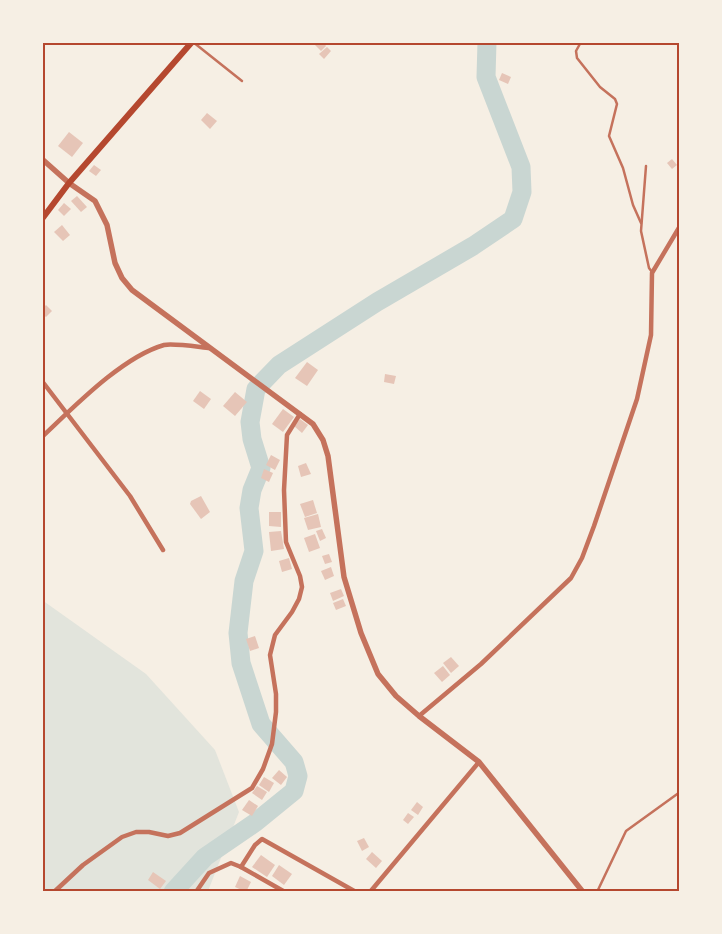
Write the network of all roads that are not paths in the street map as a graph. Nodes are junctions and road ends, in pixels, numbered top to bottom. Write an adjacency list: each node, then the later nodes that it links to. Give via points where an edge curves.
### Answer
1 (192, 42): 3 (lane); 6 (main road)
2 (581, 42): 8 (lane, via 576,58 617,104 609,136)
3 (242, 81)
4 (42, 160): 6 (street)
5 (646, 166): 8 (lane)
6 (69, 183): 7 (main road); 11 (street, via 95,201 107,225 115,263 132,290)
7 (42, 219)
8 (640, 223): 10 (lane)
9 (680, 226): 10 (street)
10 (652, 273): 17 (street, via 651,335 637,399 582,558 571,578 481,664)
11 (210, 348): 13 (street, via 166,344 141,355 126,363); 14 (street)
12 (42, 381): 13 (street)
13 (67, 413): 15 (street); 16 (street, via 130,496)
14 (300, 414): 17 (street, via 313,424 328,456 344,577 361,634 378,674); 21 (street, via 287,435 284,490 286,542 302,587 292,612 275,635 270,655 276,712 272,744 263,768 252,788 180,833 168,836 136,832 122,837 83,865)
15 (42, 437)
16 (163, 550)
17 (419, 716): 18 (street)
18 (479, 762): 25 (street); 26 (street)
19 (680, 792): 27 (lane, via 626,831)
20 (241, 867): 22 (street, via 231,863 209,873); 23 (street); 24 (street, via 254,844 262,839)
21 (54, 892)
22 (196, 892)
23 (284, 892)
24 (356, 892)
25 (370, 892)
26 (583, 892)
27 (597, 892)

